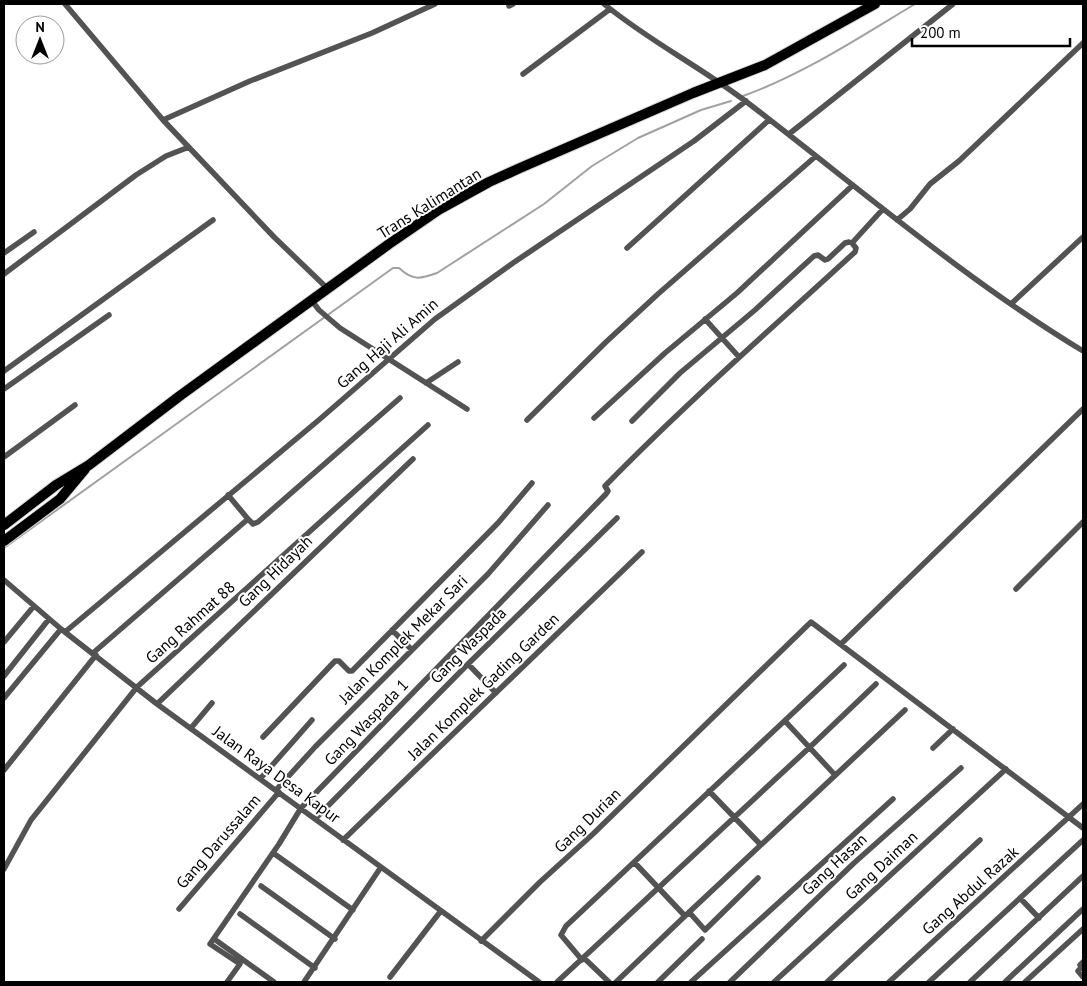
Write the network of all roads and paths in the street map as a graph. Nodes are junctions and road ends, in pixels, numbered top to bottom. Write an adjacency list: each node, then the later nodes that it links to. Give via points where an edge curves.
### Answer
1 (65, 4): 11 (street)
2 (435, 4): 11 (street)
3 (604, 4): 6 (street)
4 (876, 4): 9 (highway, Trans Kalimantan, via 765,65)
5 (953, 4): 13 (street)
6 (610, 9): 8 (street); 9 (street)
7 (1083, 43): 19 (street, via 930,184)
8 (523, 74)
9 (720, 83): 10 (street); 26 (highway, Trans Kalimantan, via 489,182 426,218)
10 (744, 100): 12 (street); 34 (street, Gang Haji Ali Amin, via 694,141 453,305)
11 (163, 120): 14 (street)
12 (769, 120): 13 (street); 23 (street)
13 (789, 134): 15 (street)
14 (189, 147): 25 (street, via 166,156 136,175); 26 (street)
15 (816, 156): 16 (street); 44 (street, via 658,294)
16 (853, 185): 17 (street); 30 (street)
17 (883, 209): 19 (street); 22 (street)
18 (213, 220): 36 (street)
19 (897, 220): 28 (street)
20 (34, 232): 24 (street)
21 (1083, 237): 28 (street)
22 (852, 243): 31 (street, via 845,243 828,260 814,256); 33 (street, via 855,252)
23 (627, 248)
24 (4, 253)
25 (4, 274)
26 (328, 289): 27 (highway, Trans Kalimantan)
27 (312, 301): 34 (street, via 340,328); 49 (highway, Trans Kalimantan)
28 (1011, 304): 32 (street)
29 (109, 314): 38 (street)
30 (705, 319): 31 (street); 43 (street, via 664,352)
31 (723, 338): 33 (street); 45 (street, via 680,373)
32 (1083, 351)
33 (740, 357): 95 (street, Gang Waspada 1, via 605,486 606,494)
34 (388, 358): 37 (street); 51 (street, Gang Haji Ali Amin)
35 (458, 362): 37 (street)
36 (4, 371)
37 (426, 383): 41 (street)
38 (4, 389)
39 (400, 398): 54 (street, via 258,522 253,524)
40 (75, 405): 47 (street)
41 (467, 409)
42 (1083, 409): 66 (street)
43 (594, 418)
44 (527, 420)
45 (632, 421)
46 (428, 425): 73 (street, Gang Rahmat 88)
47 (4, 457)
48 (413, 459): 77 (street, Gang Hidayah)
49 (89, 464): 56 (highway, Trans Kalimantan); 57 (highway, Trans Kalimantan, via 60,499)
50 (532, 483): 64 (street, via 498,523)
51 (228, 495): 54 (street); 63 (street, Gang Haji Ali Amin)
52 (548, 505): 67 (street, Jalan Komplek Mekar Sari, via 494,567)
53 (617, 518): 69 (street, Gang Waspada)
54 (248, 519): 68 (street)
55 (1083, 522): 60 (street)
56 (4, 524)
57 (4, 541)
58 (642, 552): 74 (street, Jalan Komplek Gading Garden)
59 (4, 580): 61 (street, Jalan Raya Desa Kapur)
60 (1016, 589)
61 (34, 606): 62 (street, Jalan Raya Desa Kapur); 65 (street)
62 (49, 619): 63 (street, Jalan Raya Desa Kapur); 71 (street)
63 (63, 630): 68 (street, Jalan Raya Desa Kapur); 75 (street, Gang Haji Ali Amin)
64 (392, 630): 67 (street); 83 (street, via 352,672 339,661 335,662)
65 (4, 642)
66 (841, 644): 82 (street); 124 (street, Gang Durian, via 811,622)
67 (412, 649): 91 (street, Jalan Komplek Mekar Sari, via 315,747)
68 (94, 654): 73 (street, Jalan Raya Desa Kapur); 88 (street)
69 (468, 664): 74 (street); 98 (street, Gang Waspada)
70 (844, 665): 80 (street)
71 (4, 676)
72 (876, 684): 84 (street)
73 (138, 687): 77 (street, Jalan Raya Desa Kapur); 107 (street, Gang Rahmat 88, via 32,820)
74 (496, 693): 100 (street, Jalan Komplek Gading Garden)
75 (4, 698)
76 (212, 703): 81 (street)
77 (157, 704): 81 (street, Jalan Raya Desa Kapur)
78 (905, 710): 89 (street)
79 (312, 720): 90 (street)
80 (785, 721): 84 (street); 92 (street)
81 (191, 728): 90 (street, Jalan Raya Desa Kapur)
82 (953, 730): 85 (street); 87 (street)
83 (263, 737)
84 (810, 748): 89 (street); 96 (street)
85 (933, 748)
86 (961, 768): 139 (street, Gang Hasan, via 854,863)
87 (1006, 769): 97 (street); 140 (street, Gang Daiman)
88 (4, 770)
89 (835, 775): 103 (street)
90 (260, 779): 91 (street, Jalan Raya Desa Kapur)
91 (277, 791): 95 (street, Jalan Raya Desa Kapur); 113 (street, Gang Darussalam)
92 (709, 791): 96 (street); 105 (street)
93 (893, 799): 138 (street)
94 (1083, 804): 97 (street, Gang Abdul Razak)
95 (302, 808): 98 (street, Jalan Raya Desa Kapur); 130 (street, Gang Waspada 1, via 210,944 240,964)
96 (735, 818): 103 (street); 111 (street)
97 (1070, 818): 99 (street); 142 (street, Gang Abdul Razak)
98 (315, 819): 100 (street, Jalan Raya Desa Kapur)
99 (1083, 828)
100 (343, 840): 106 (street, Jalan Raya Desa Kapur)
101 (980, 840): 141 (street)
102 (1083, 840): 112 (street)
103 (760, 844): 118 (street)
104 (276, 855): 115 (street)
105 (634, 862): 111 (street); 125 (street, via 561,933)
106 (381, 867): 115 (street); 116 (street, Jalan Raya Desa Kapur)
107 (4, 869)
108 (1083, 876): 119 (street)
109 (758, 878): 118 (street, via 705,930)
110 (261, 886): 121 (street)
111 (658, 888): 118 (street); 125 (street)
112 (1020, 898): 119 (street); 143 (street)
113 (179, 908)
114 (1083, 909): 145 (street)
115 (353, 910): 121 (street)
116 (440, 912): 124 (street, Jalan Raya Desa Kapur); 128 (street)
117 (240, 914): 127 (street)
118 (687, 914): 136 (street)
119 (1039, 918): 144 (street)
120 (1083, 929): 146 (street)
121 (335, 939): 127 (street)
122 (702, 939): 137 (street)
123 (217, 940): 131 (street)
124 (481, 941): 133 (street, Jalan Raya Desa Kapur)
125 (583, 959): 134 (street); 135 (street)
126 (1083, 962): 129 (street, via 1078,971)
127 (315, 968): 132 (street)
128 (390, 977)
129 (1083, 977)
130 (227, 982)
131 (274, 982)
132 (304, 982)
133 (539, 982)
134 (557, 982)
135 (609, 982)
136 (616, 982)
137 (658, 982)
138 (691, 982)
139 (730, 982)
140 (774, 982)
141 (827, 982)
142 (889, 982)
143 (929, 982)
144 (970, 982)
145 (1005, 982)
146 (1025, 982)

